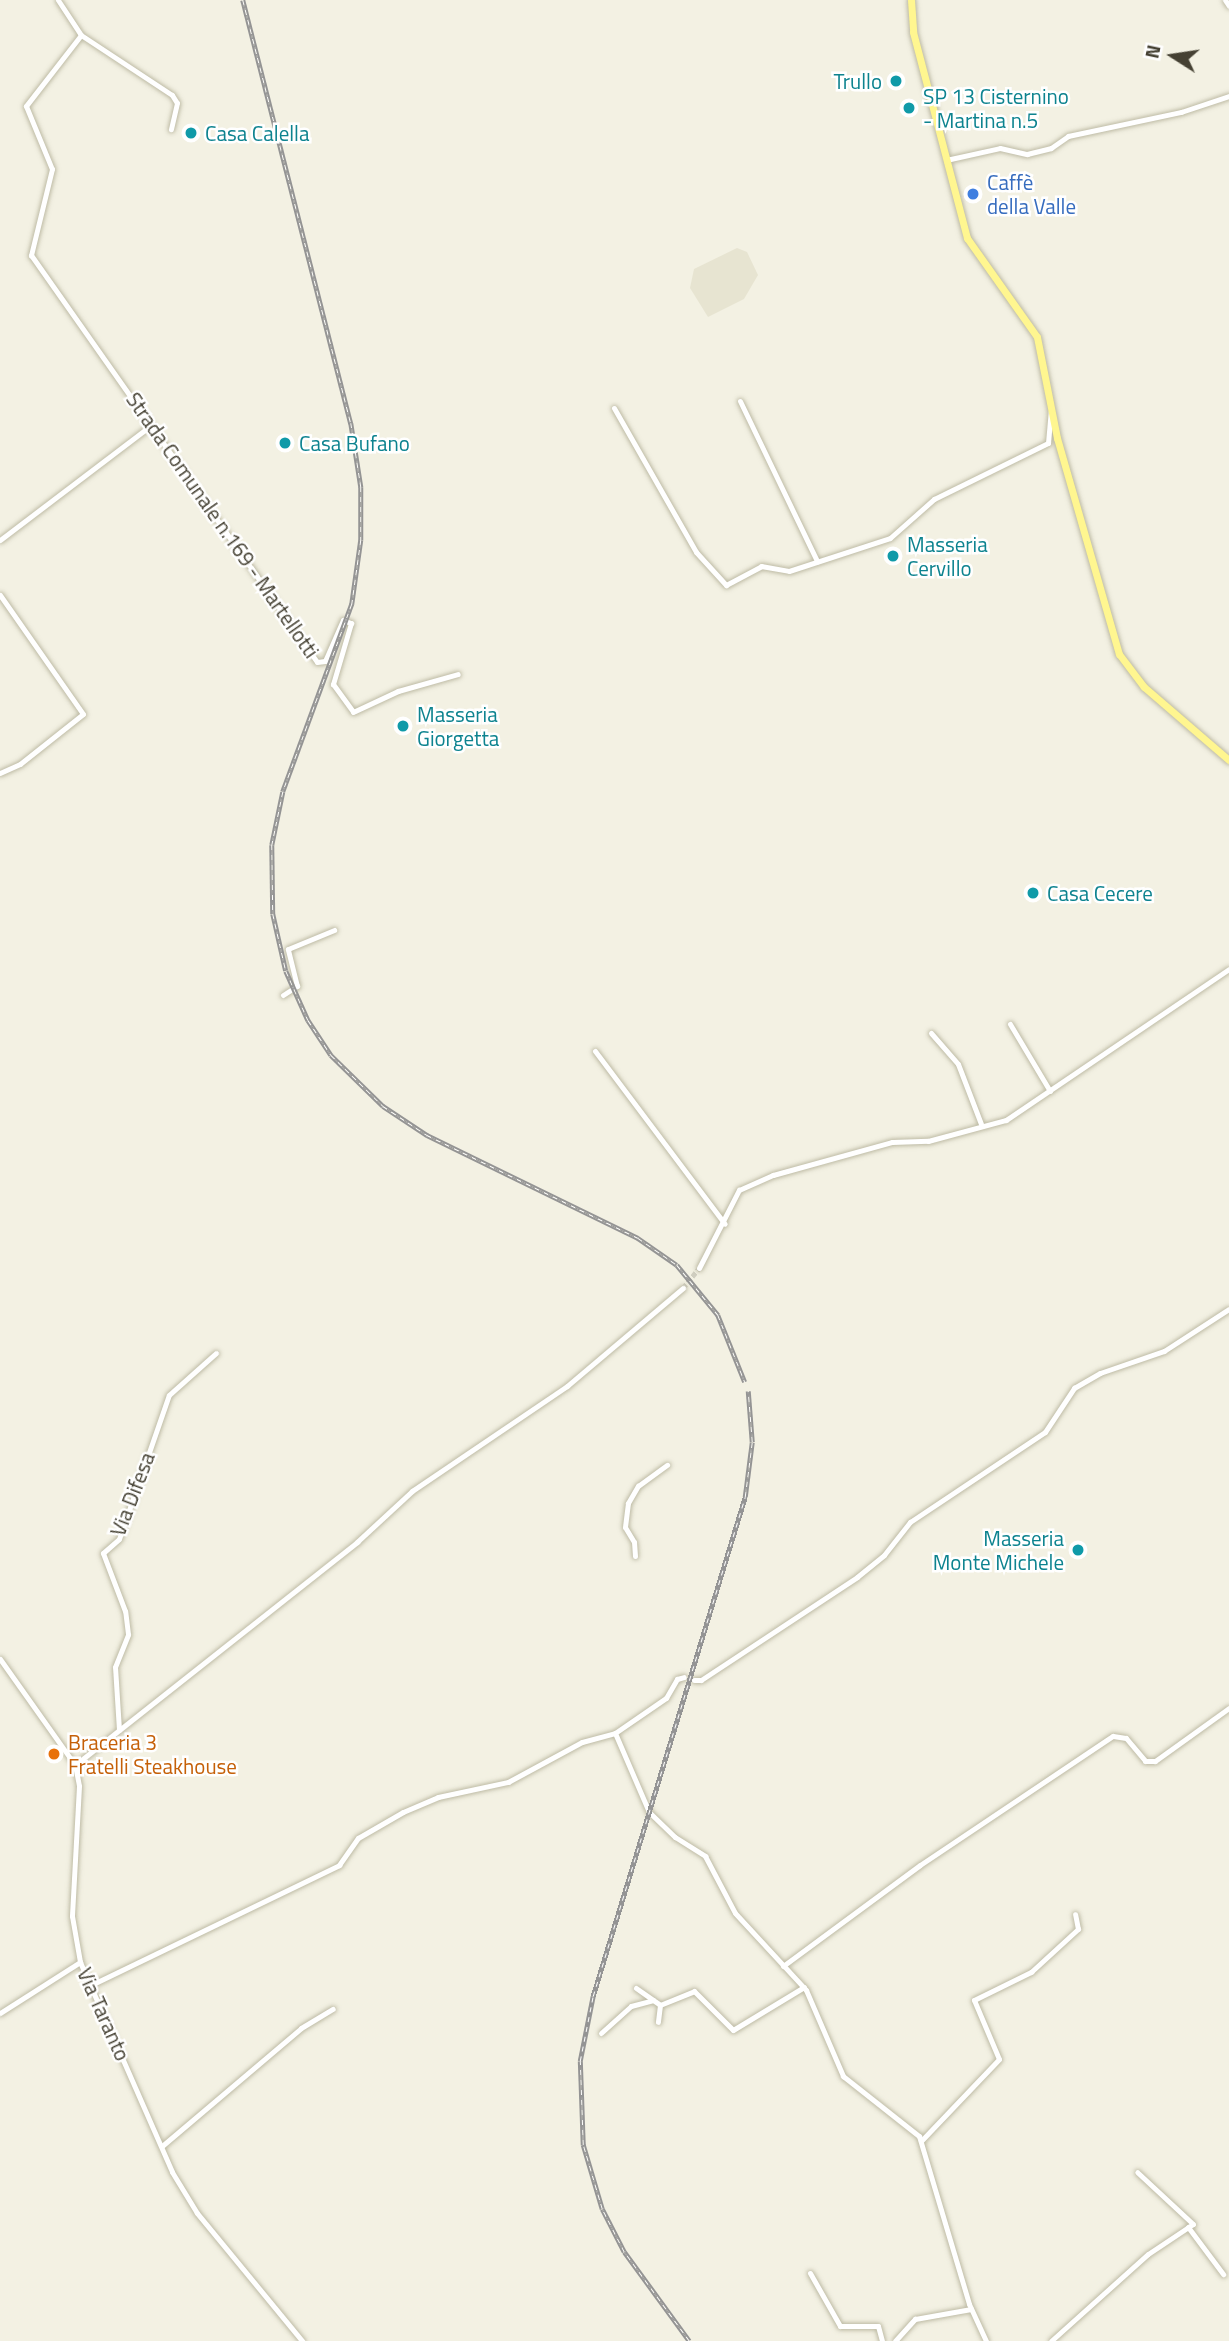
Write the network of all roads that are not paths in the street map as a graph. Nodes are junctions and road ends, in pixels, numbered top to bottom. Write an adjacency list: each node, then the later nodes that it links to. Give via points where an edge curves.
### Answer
1 (58, 0): 5 (street)
2 (911, 0): 8 (main road, via 913,32)
3 (1225, 0): 4 (street)
4 (1229, 6)
5 (81, 36): 7 (street, via 172,95 177,103); 12 (street, Strada Comunale n.169 - Martellotti, via 26,106 52,169 31,255)
6 (1229, 96): 8 (street, via 1181,112 1068,136 1051,148 1027,154 1000,148)
7 (171, 129)
8 (946, 160): 11 (main road, via 967,238 1037,337)
9 (740, 401): 14 (street)
10 (614, 408): 14 (street, via 665,502 720,584 761,566 789,571)
11 (1051, 409): 14 (street, via 1048,443 934,499 890,538); 17 (main road, via 1119,654 1144,687)
12 (150, 426): 13 (street); 16 (street, Strada Comunale n.169 - Martellotti, via 317,662 325,661 343,620 351,623 333,684 353,712 398,691)
13 (0, 540)
14 (817, 561)
15 (0, 596): 18 (street, via 83,713 20,764)
16 (458, 674)
17 (1229, 760)
18 (0, 773)
19 (334, 930): 21 (street, via 288,949 297,986)
20 (1229, 969): 25 (street)
21 (283, 995)
22 (1010, 1024): 25 (street)
23 (931, 1033): 26 (street, via 958,1063)
24 (595, 1051): 27 (street)
25 (1050, 1091): 26 (street, via 1017,1114)
26 (981, 1124): 27 (street, via 928,1141 892,1142 761,1180 733,1195)
27 (725, 1224): 28 (street)
28 (699, 1268)
29 (683, 1288): 38 (street, via 567,1386 412,1491 368,1534)
30 (1229, 1309): 36 (street, via 1164,1351 1100,1373 1073,1388 1045,1432 910,1522 884,1555 857,1577)
31 (216, 1353): 38 (street, Via Difesa, via 169,1395 119,1539 103,1553 125,1611 128,1634 115,1667)
32 (667, 1465): 33 (street, via 638,1486 628,1503 625,1527 636,1547)
33 (635, 1556)
34 (0, 1659): 40 (street, Via Taranto)
35 (684, 1677): 39 (street, via 677,1679 666,1698)
36 (694, 1680)
37 (1229, 1708): 43 (street, via 1155,1760 1145,1760 1126,1738 1113,1736 920,1865)
38 (119, 1730): 40 (street)
39 (615, 1733): 43 (street, via 649,1812 675,1837 705,1856 735,1913); 44 (street, via 582,1741 508,1782 438,1797 403,1812 358,1838 339,1865)
40 (75, 1765): 42 (street, Via Taranto, via 79,1786 72,1916)
41 (1075, 1914): 53 (street, via 1077,1929 1031,1972 975,2000 999,2059)
42 (80, 1962): 44 (street, Via Taranto); 50 (street)
43 (783, 1966): 45 (street)
44 (91, 1985): 54 (street, Via Taranto)
45 (804, 1987): 48 (street, via 733,2030 694,1991); 53 (street, via 843,2076)
46 (636, 1988): 47 (street)
47 (653, 2000): 48 (street); 52 (street, via 631,2006)
48 (660, 2005): 51 (street)
49 (333, 2009): 54 (street, via 301,2028)
50 (0, 2013)
51 (657, 2022)
52 (601, 2033)
53 (922, 2141): 59 (street)
54 (162, 2146): 60 (street, Via Taranto, via 186,2199)
55 (1137, 2172): 56 (street, via 1178,2206 1193,2224)
56 (1188, 2227): 58 (street); 64 (street, via 1147,2254)
57 (810, 2273): 61 (street, via 840,2326 878,2326)
58 (1223, 2274)
59 (971, 2309): 62 (street, via 915,2319); 63 (street)
60 (302, 2341)
61 (883, 2341)
62 (895, 2341)
63 (986, 2341)
64 (1051, 2341)

